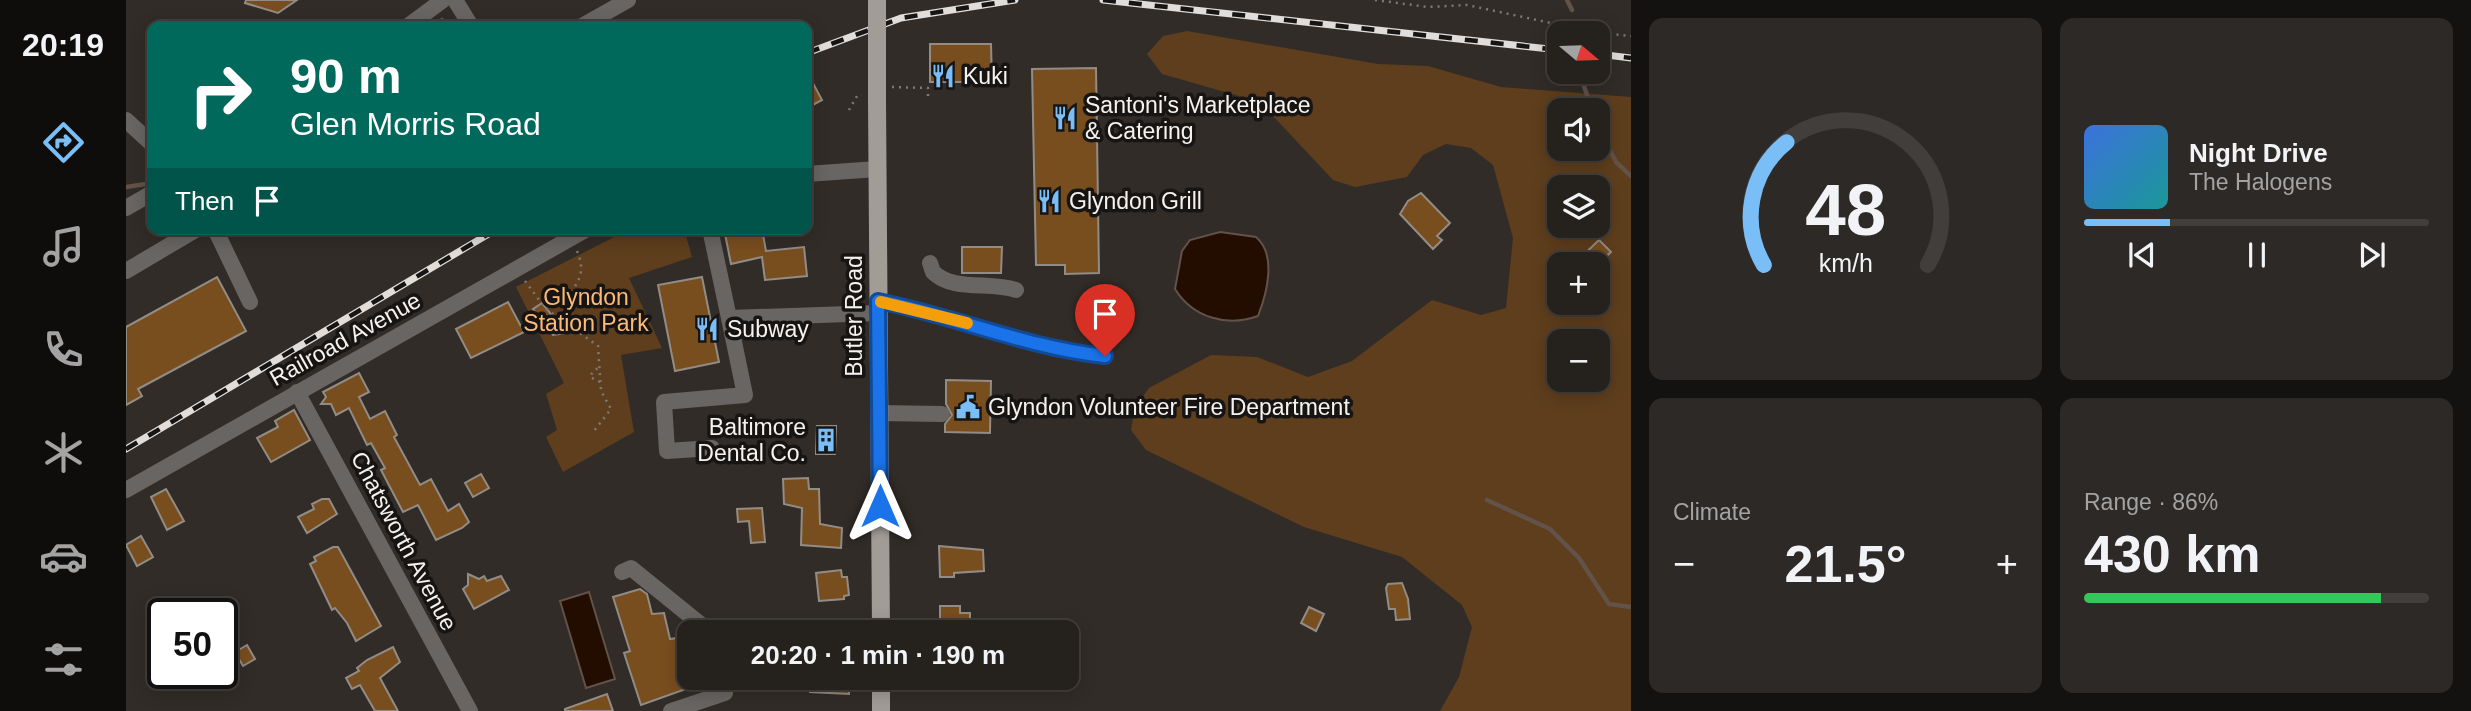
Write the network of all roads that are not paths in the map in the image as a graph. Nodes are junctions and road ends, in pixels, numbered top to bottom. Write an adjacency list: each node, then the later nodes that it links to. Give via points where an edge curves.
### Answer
1 (443, 0): 5 (street)
2 (455, 0): 7 (street)
3 (628, 0): 8 (street)
4 (877, 0): 11 (main road, Butler Road, bridge)
5 (427, 6): 6 (street)
6 (413, 21)
7 (467, 21)
8 (591, 21)
9 (126, 120): 10 (street)
10 (147, 139)
11 (877, 169): 12 (street); 23 (main road, Butler Road)
12 (812, 174)
13 (147, 196): 14 (street)
14 (126, 208)
15 (187, 235): 20 (street)
16 (218, 235): 22 (street)
17 (577, 235): 26 (street, Railroad Avenue)
18 (711, 235): 24 (street)
19 (930, 263): 21 (street, via 933,272 949,282 1000,284)
20 (126, 271)
21 (1016, 290)
22 (250, 302)
23 (878, 307): 24 (street); 25 (street, via 927,311 1049,348); 27 (main road, Butler Road)
24 (729, 318): 29 (street, via 745,395 664,402 667,452)
25 (1105, 356)
26 (298, 392): 30 (street, Railroad Avenue); 36 (street, Chatsworth Avenue)
27 (879, 413): 28 (street); 33 (main road, Butler Road)
28 (942, 414)
29 (712, 448)
30 (126, 490)
31 (622, 572): 32 (street, via 631,568)
32 (695, 620)
33 (881, 620)
34 (723, 690): 37 (street)
35 (881, 690): 38 (main road)
36 (470, 711)
37 (671, 711)
38 (881, 711)

